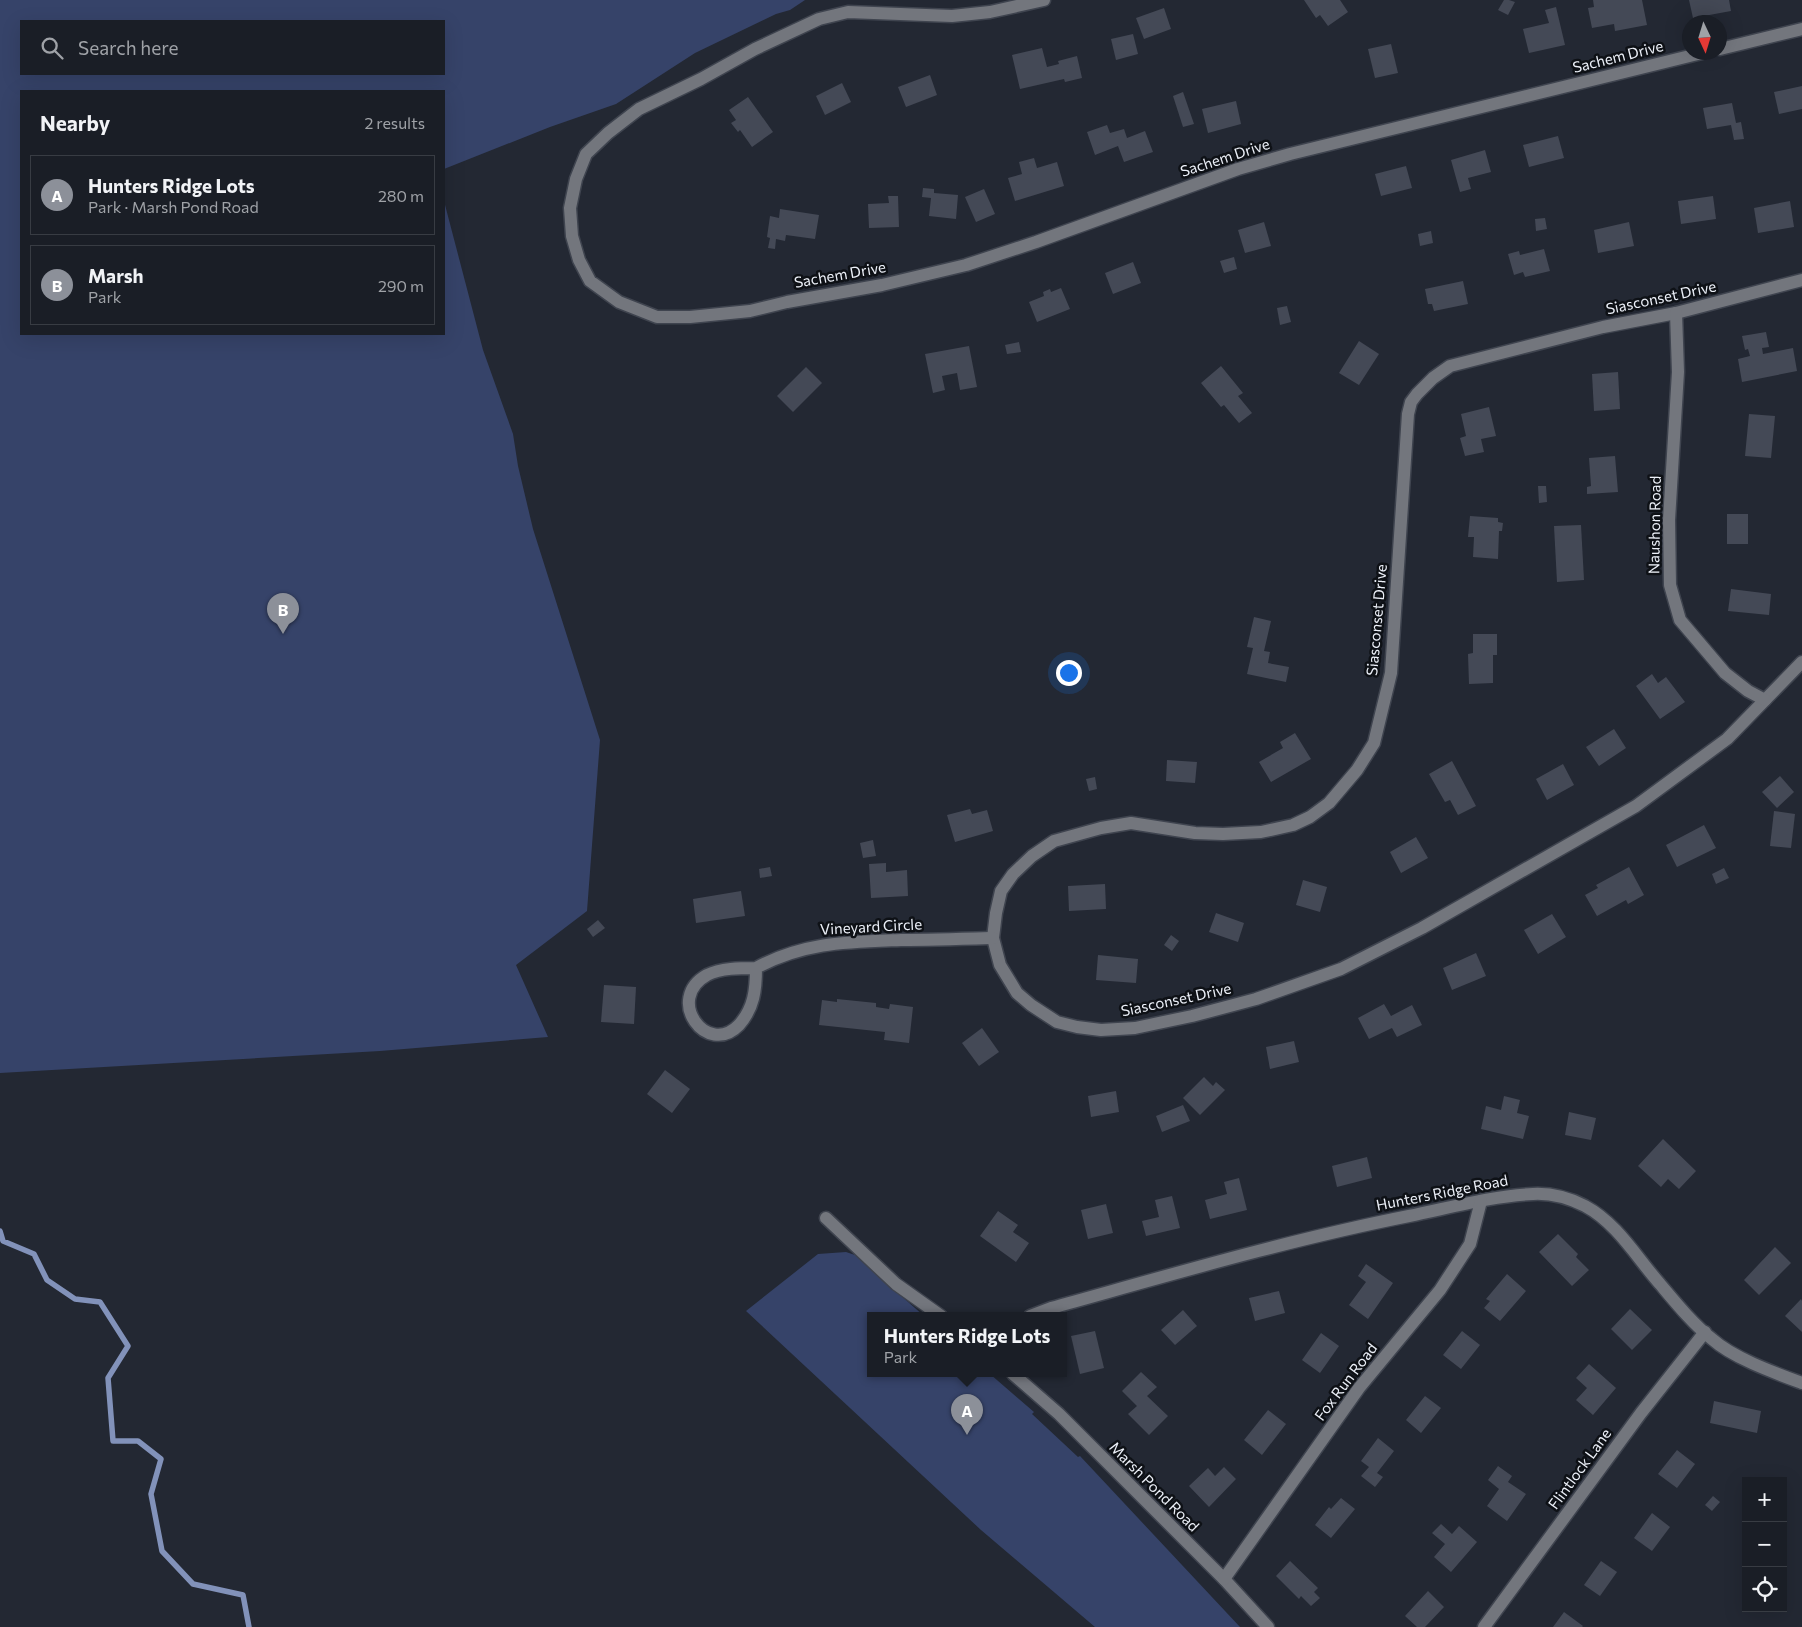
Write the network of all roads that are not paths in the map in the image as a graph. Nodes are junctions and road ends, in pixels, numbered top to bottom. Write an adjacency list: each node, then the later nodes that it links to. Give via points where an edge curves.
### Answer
1 (1044, 0): 4 (street, Sachem Drive, via 990,12 952,16 848,12 819,19 639,109 586,154 576,179 570,208 572,236 590,281 619,302 656,317 750,312 966,265 1238,169)
2 (1802, 29): 3 (street)
3 (1727, 47)
4 (1682, 58)
5 (1802, 280): 6 (street, Siasconset Drive)
6 (1676, 313): 8 (street, Naushon Road, via 1678,372 1669,520 1670,585 1680,620 1725,673); 9 (street, Siasconset Drive, via 1603,327 1450,366 1433,378 1411,402 1391,673 1374,743 1330,803 1293,825 1262,832 1204,833 1131,823 1054,841 1012,874 1001,891)
7 (1802, 662): 8 (street, Siasconset Drive)
8 (1765, 700): 9 (street, Siasconset Drive, via 1727,739 1636,806 1422,928 1341,969 1256,999 1135,1028 1101,1030 1078,1027 1057,1022 1017,993 1000,965)
9 (993, 938): 10 (street, Vineyard Circle, via 864,941 816,946 776,957)
10 (756, 968): 10 (street, Vineyard Circle, via 754,1000 745,1018 726,1034 702,1030 692,1018 688,1005 691,992 699,981 708,974 728,969)
11 (1481, 1201): 14 (street, Hunters Ridge Road, via 1351,1227); 15 (street, Hunters Ridge Road, via 1534,1194 1564,1197 1587,1207 1624,1238 1660,1285); 18 (street, Fox Run Road, via 1470,1244 1440,1290 1359,1388)
12 (826, 1218): 13 (street, via 896,1284)
13 (934, 1312)
14 (1040, 1312)
15 (1705, 1332): 17 (street, Hunters Ridge Road, via 1727,1350); 20 (street, Flintlock Lane, via 1641,1413)
16 (1016, 1377): 18 (street, Marsh Pond Road, via 1059,1414)
17 (1802, 1383)
18 (1224, 1579): 19 (street, Marsh Pond Road)
19 (1268, 1627)
20 (1484, 1627)

